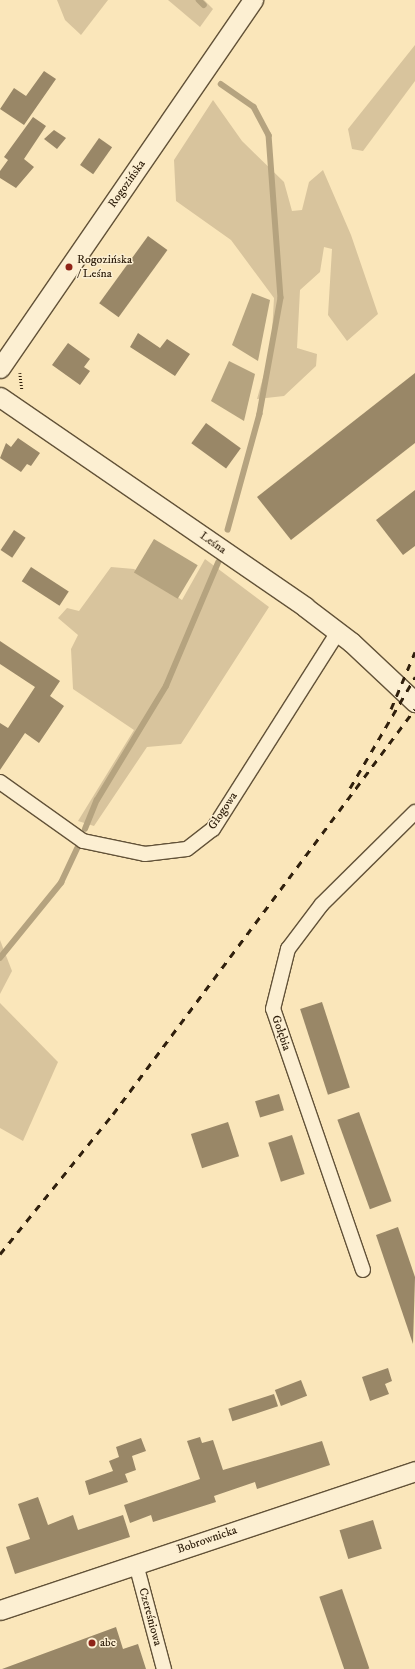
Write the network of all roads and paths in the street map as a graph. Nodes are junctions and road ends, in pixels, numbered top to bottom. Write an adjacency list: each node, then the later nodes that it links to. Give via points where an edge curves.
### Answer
1 (253, 0): 2 (street, Rogozińska)
2 (0, 368)
3 (0, 397): 4 (street, Leśna)
4 (338, 632): 5 (street, Leśna); 6 (street, Głogowa, via 213,829 187,849 145,854 83,841)
5 (415, 702)
6 (0, 782)
7 (415, 812): 8 (street, Gołębia, via 322,904 288,949 273,1009)
8 (363, 1270)
9 (415, 1471): 10 (street, Bobrownicka)
10 (136, 1564): 11 (street, Bobrownicka); 12 (street, Czereśniowa)
11 (0, 1610)
12 (164, 1669)

